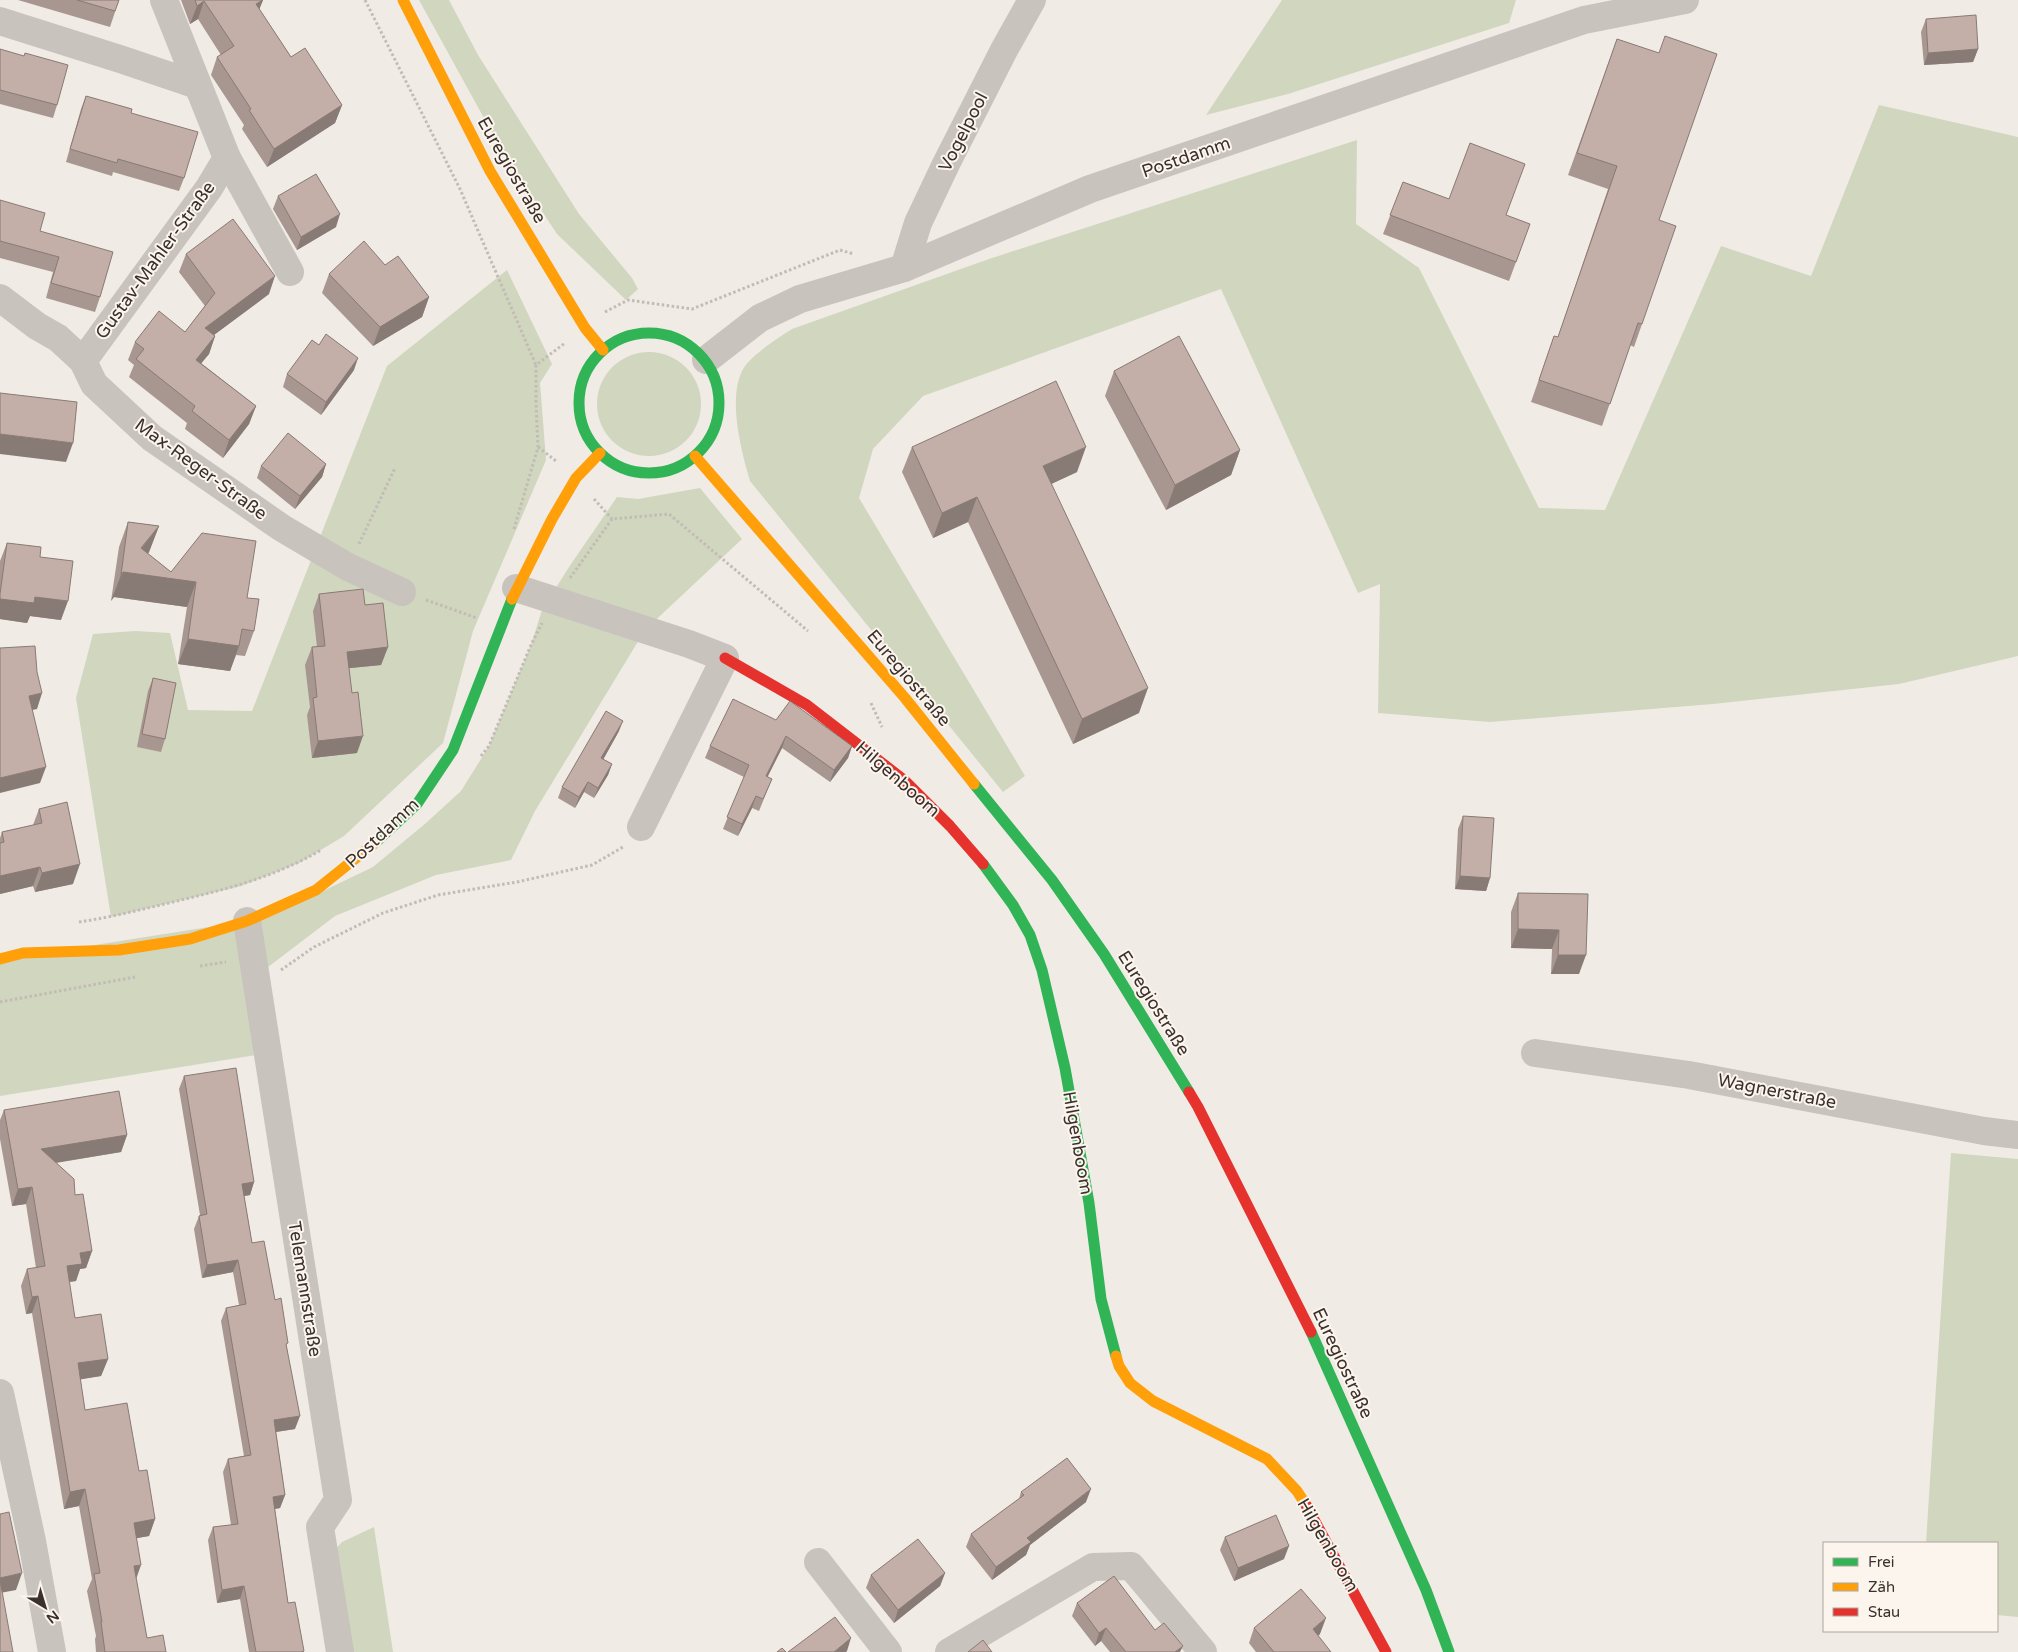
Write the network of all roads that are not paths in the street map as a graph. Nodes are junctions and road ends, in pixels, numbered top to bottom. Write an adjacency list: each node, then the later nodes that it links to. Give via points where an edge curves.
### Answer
1 (164, 0): 6 (street, Gustav-Mahler-Straße)
2 (403, 0): 11 (main road, Euregiostraße, via 490,171 585,328)
3 (1032, 0): 8 (street, Vogelpool, via 946,164 918,223)
4 (1686, 0): 8 (street, Postdamm, via 1584,20 1262,130 1090,190)
5 (0, 21): 6 (street)
6 (197, 86): 7 (street, Gustav-Mahler-Straße)
7 (227, 158): 9 (street, Gustav-Mahler-Straße); 13 (street, Gustav-Mahler-Straße, via 209,188)
8 (904, 268): 12 (street, Postdamm, via 800,299 760,318)
9 (290, 272)
10 (0, 298): 13 (street, Max-Reger-Straße, via 58,338)
11 (603, 350): 12 (main road, via 622,338 645,332 668,334 689,345); 14 (main road, via 588,368 580,389 579,413 586,435)
12 (706, 360): 15 (main road, via 716,379 720,400 717,421 709,440)
13 (83, 361): 17 (street, Max-Reger-Straße, via 94,384 152,438 282,528 348,567)
14 (600, 453): 15 (main road, via 617,466 636,472 657,473 677,467); 16 (main road, Postdamm, via 576,478)
15 (695, 456): 32 (main road, Euregiostraße, via 905,698 1052,880 1104,954 1198,1107 1316,1342 1426,1590)
16 (516, 588): 18 (street, Hilgenboom); 20 (main road, Postdamm, via 453,750 417,804 365,853 316,890)
17 (402, 592)
18 (725, 658): 19 (street); 31 (main road, Hilgenboom, via 806,705 904,780 986,867 1013,905 1030,935 1052,1011 1089,1203 1101,1300 1120,1366 1130,1382 1153,1401 1267,1459 1297,1491 1314,1516)
19 (642, 827)
20 (247, 922): 21 (main road, Postdamm, via 190,939 118,950 23,953); 27 (street, Telemannstraße, via 338,1500 320,1527)
21 (0, 959)
22 (1535, 1052): 23 (street, Wagnerstraße, via 1689,1075)
23 (2018, 1136)
24 (0, 1393): 26 (street)
25 (818, 1562): 28 (street)
26 (52, 1652)
27 (340, 1652)
28 (888, 1652)
29 (949, 1652): 30 (street, via 1094,1567 1131,1566)
30 (1203, 1652)
31 (1386, 1652)
32 (1449, 1652)

